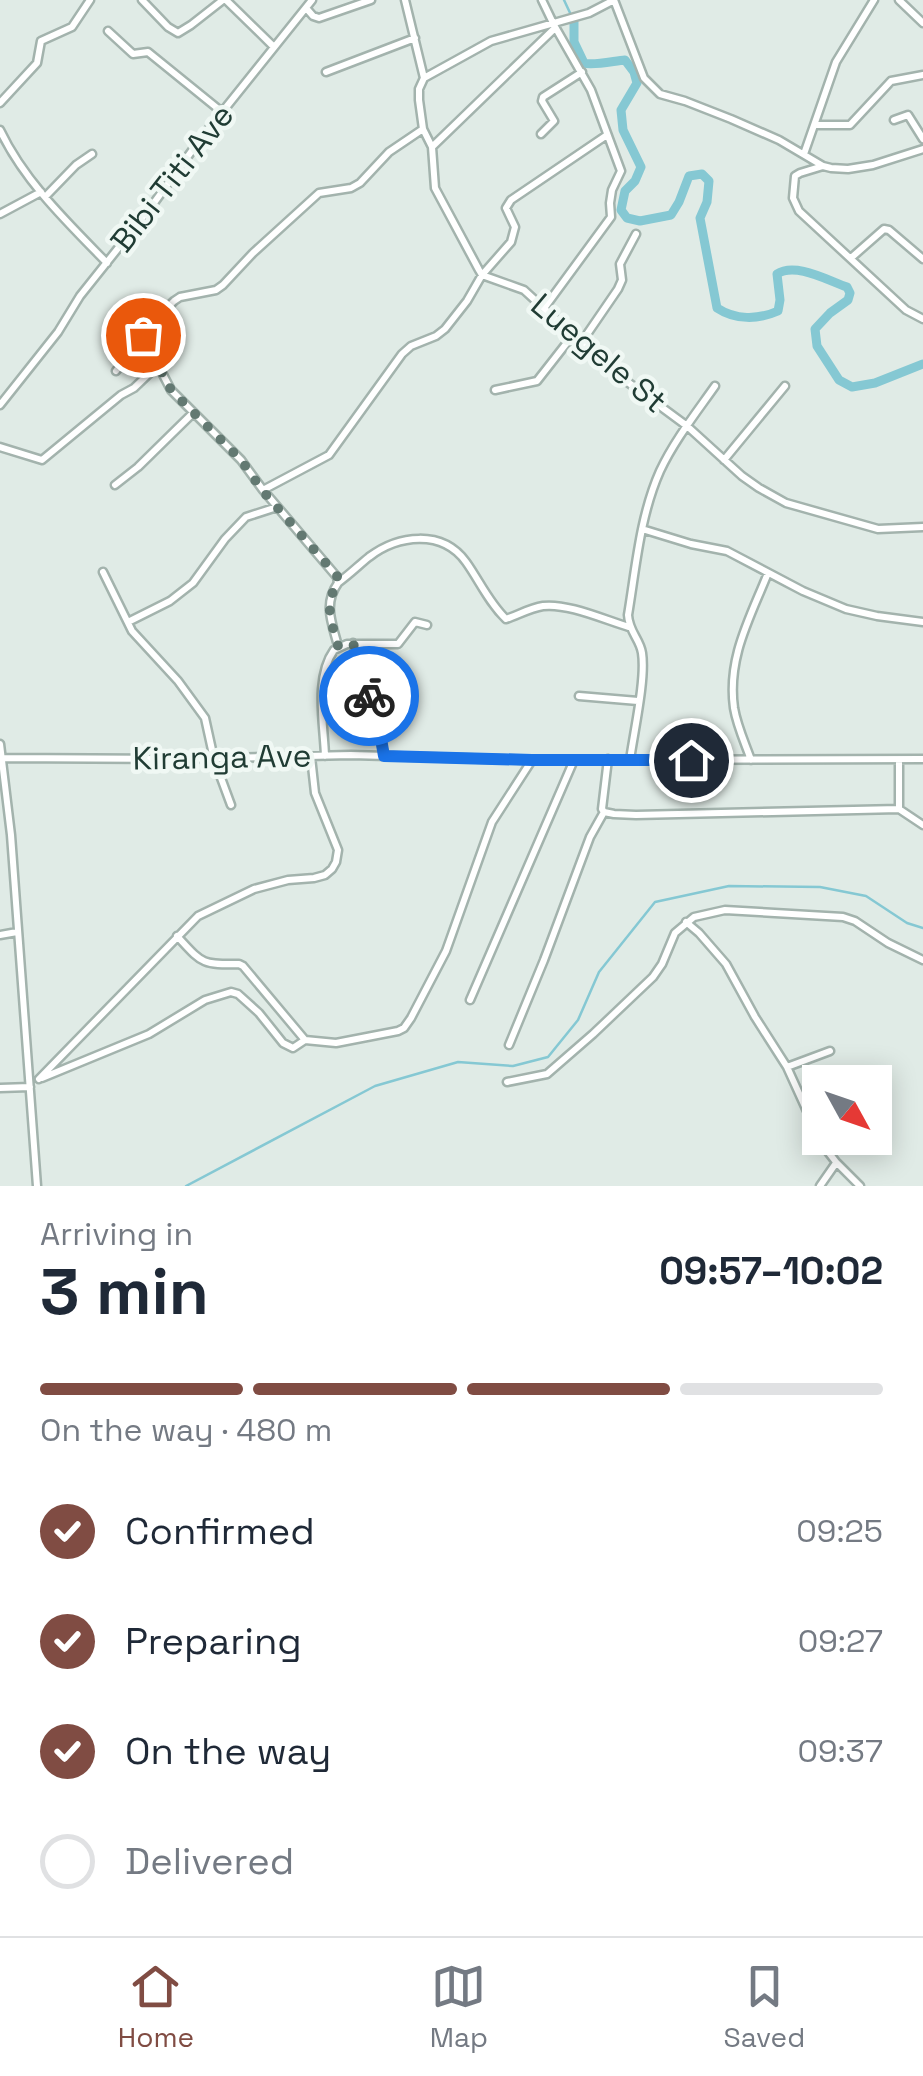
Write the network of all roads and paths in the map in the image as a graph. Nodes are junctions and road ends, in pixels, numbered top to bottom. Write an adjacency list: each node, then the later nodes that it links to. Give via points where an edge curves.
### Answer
1 (90, 0): 21 (street, via 72,26 42,41 37,63)
2 (142, 0): 3 (street, via 178,33)
3 (225, 0): 16 (street)
4 (312, 0): 11 (street, Bibi Titi Ave)
5 (371, 0): 11 (street, via 320,18)
6 (404, 0): 15 (street)
7 (542, 0): 13 (street)
8 (614, 0): 13 (street); 33 (street, via 653,89)
9 (874, 0): 24 (street, via 836,62)
10 (900, 0): 12 (street)
11 (306, 8): 16 (street, Bibi Titi Ave)
12 (923, 23)
13 (554, 26): 18 (street); 20 (street, via 492,41); 30 (street)
14 (108, 31): 22 (street, via 134,54 148,52)
15 (415, 38): 17 (street); 20 (street)
16 (274, 48): 22 (street, Bibi Titi Ave)
17 (326, 72)
18 (582, 72): 27 (street, via 543,97 554,121); 28 (street)
19 (923, 75): 24 (street, via 891,81 850,124)
20 (424, 78): 25 (street)
21 (0, 102)
22 (222, 112): 40 (street, Bibi Titi Ave)
23 (894, 120): 29 (street, via 908,115)
24 (816, 124): 33 (street)
25 (424, 129): 30 (street); 45 (street, via 351,188 314,196 224,285 174,301)
26 (0, 130): 35 (street)
27 (541, 134)
28 (608, 135): 41 (street, via 511,200 506,208 515,234); 42 (street, via 621,170 612,190 612,217)
29 (923, 139)
30 (432, 147): 41 (street, via 438,196)
31 (923, 149): 34 (street, via 848,169)
32 (92, 154): 35 (street)
33 (804, 154): 34 (street)
34 (822, 166): 38 (street, via 796,176 793,198)
35 (43, 194): 36 (street); 40 (street)
36 (0, 214)
37 (636, 234): 46 (street, via 620,264 622,280)
38 (851, 258): 39 (street, via 884,229); 43 (street)
39 (923, 259)
40 (106, 263): 52 (street, Bibi Titi Ave)
41 (482, 276): 42 (street, Luegele St, via 524,290); 58 (street, via 445,329 402,354 330,455)
42 (545, 307): 44 (street, Luegele St)
43 (923, 318)
44 (572, 335): 46 (street, Luegele St); 51 (street, via 538,381)
45 (159, 338): 47 (street); 48 (street, via 143,335)
46 (581, 342): 54 (street, Luegele St)
47 (158, 365): 53 (street); 55 (street, via 42,460)
48 (116, 371)
49 (716, 386): 54 (street)
50 (785, 386): 56 (street)
51 (495, 390)
52 (0, 405)
53 (193, 413): 57 (street); 58 (street)
54 (687, 426): 56 (street, Luegele St); 61 (street, via 660,470)
55 (0, 448)
56 (724, 460): 60 (street, Luegele St, via 786,502 878,529)
57 (115, 485)
58 (262, 490): 59 (street)
59 (278, 507): 64 (street); 65 (street, via 246,517 193,583)
60 (923, 528)
61 (642, 529): 63 (street, via 728,551); 68 (street)
62 (103, 572): 65 (street)
63 (768, 573): 66 (street, via 846,609); 86 (street, via 732,670 735,712)
64 (338, 583): 68 (street, via 382,550 435,539 463,558 506,619 556,606); 70 (street, via 328,607)
65 (128, 622): 80 (street, via 196,704)
66 (923, 622)
67 (426, 625): 69 (street, via 415,622 398,644)
68 (629, 627): 73 (street, via 642,654)
69 (353, 643): 70 (street); 74 (street)
70 (338, 646): 77 (street, via 324,671)
71 (389, 668): 74 (street, via 404,714)
72 (579, 696): 73 (street)
73 (638, 700): 85 (street)
74 (378, 722): 78 (street)
75 (0, 744): 79 (street)
76 (311, 756): 77 (street, Kiranga Ave); 80 (street, Kiranga Ave); 95 (street, via 315,792 338,850 332,870 254,889 209,910)
77 (325, 756): 78 (street, Kiranga Ave)
78 (384, 756): 82 (street, Kiranga Ave)
79 (1, 758): 80 (street, Kiranga Ave); 93 (street)
80 (214, 758): 88 (street)
81 (923, 759): 87 (street, Kiranga Ave)
82 (532, 760): 83 (street, Kiranga Ave); 98 (street, via 492,822 446,950 404,1028 360,1040)
83 (574, 760): 84 (street, Kiranga Ave); 97 (street)
84 (608, 760): 85 (street, Kiranga Ave); 90 (street)
85 (630, 760): 86 (street, Kiranga Ave)
86 (751, 760): 87 (street, Kiranga Ave)
87 (900, 760): 89 (street)
88 (230, 805)
89 (900, 809): 90 (street); 91 (street)
90 (604, 812): 99 (street)
91 (923, 825)
92 (686, 922): 96 (street, via 725,910 843,917); 101 (street, via 726,964); 102 (street, via 653,976 593,1034 547,1074)
93 (17, 932): 94 (street); 103 (street)
94 (0, 935)
95 (177, 936): 98 (street, via 206,964 244,966); 103 (street)
96 (923, 960)
97 (470, 1000)
98 (305, 1040): 103 (street, via 293,1048 283,1042 231,992)
99 (508, 1045)
100 (830, 1051): 101 (street)
101 (787, 1067): 105 (street)
102 (507, 1082)
103 (33, 1083): 104 (street); 106 (street)
104 (0, 1088)
105 (836, 1163): 107 (street); 108 (street)
106 (37, 1186)
107 (820, 1186)
108 (860, 1186)

